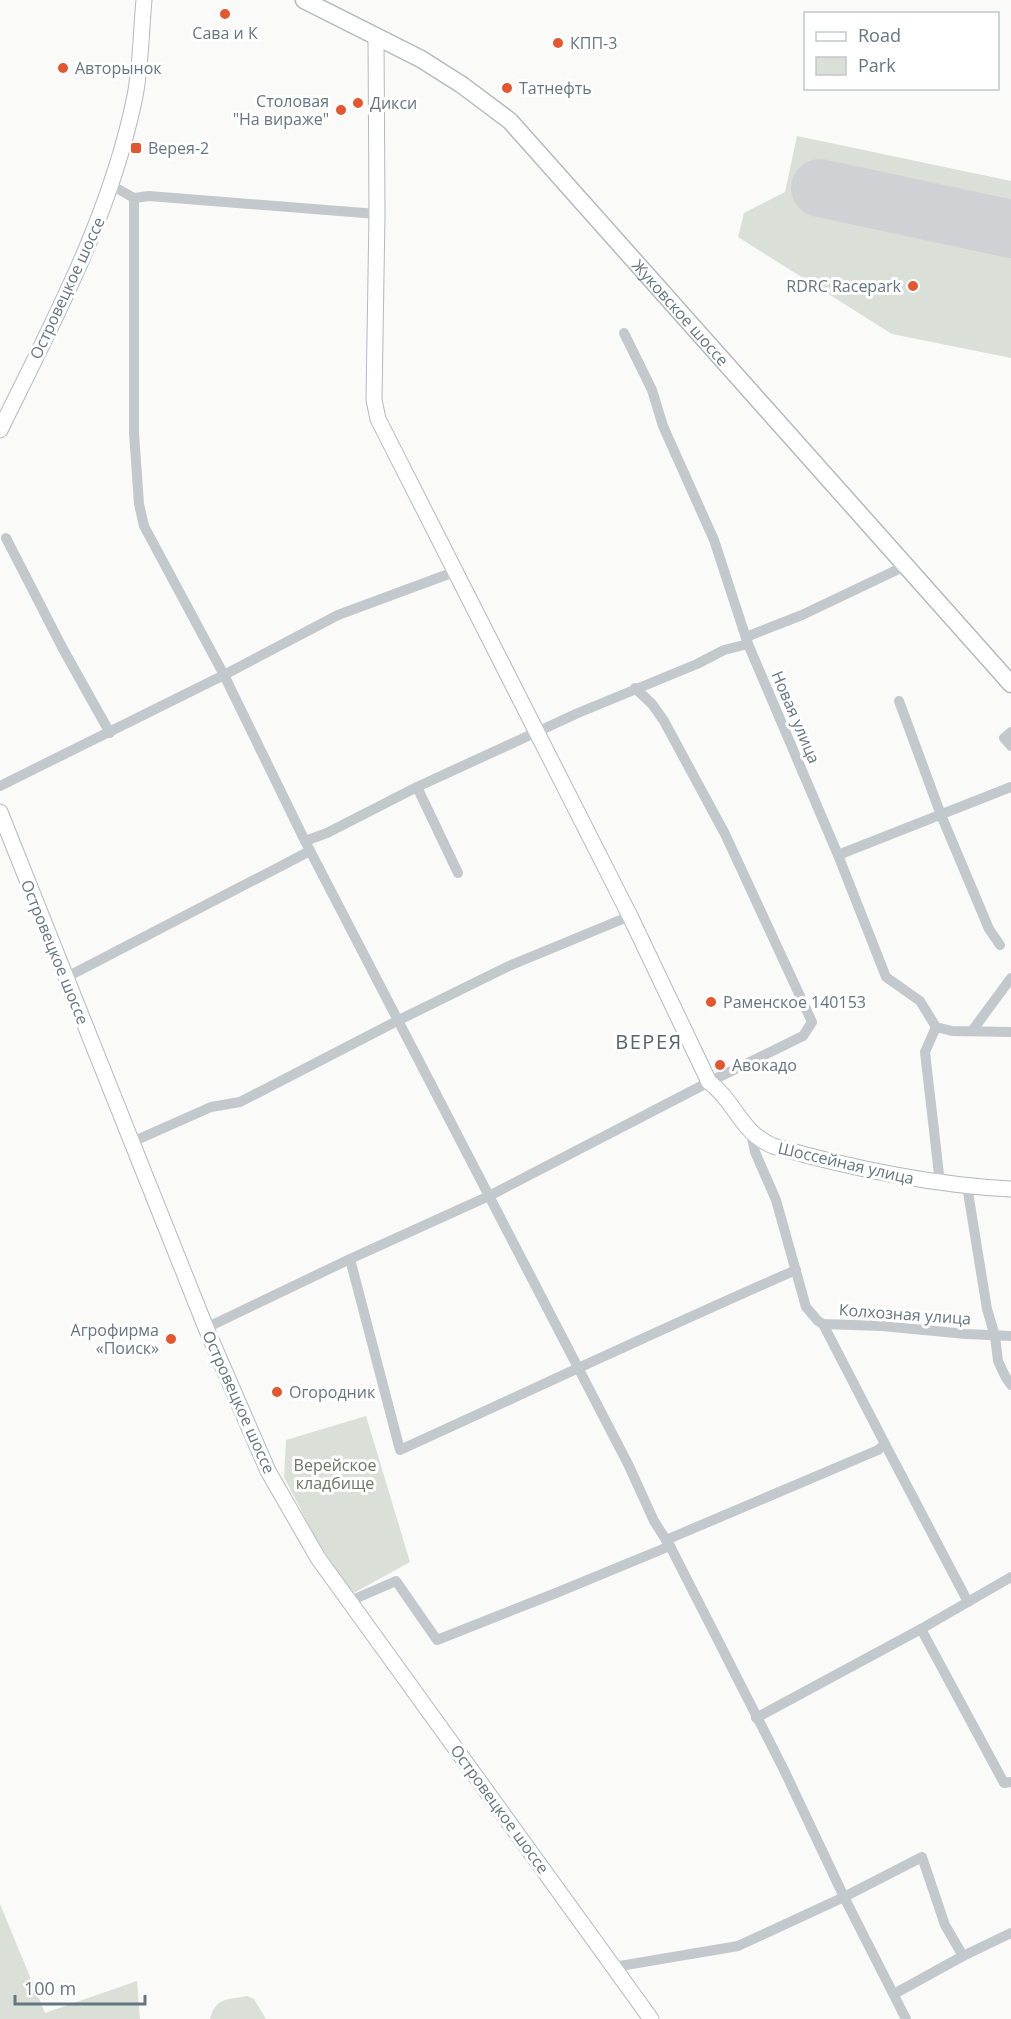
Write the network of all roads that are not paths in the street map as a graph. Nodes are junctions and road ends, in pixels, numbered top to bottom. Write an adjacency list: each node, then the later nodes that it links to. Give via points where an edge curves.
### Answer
1 (144, 0): 4 (main road, Островецкое шоссе, via 136,93)
2 (303, 0): 3 (main road, Жуковское шоссе)
3 (376, 36): 6 (main road); 10 (main road, Жуковское шоссе, via 446,74 510,122)
4 (111, 185): 5 (street); 8 (main road, Островецкое шоссе, via 84,257)
5 (134, 198): 6 (street); 13 (street, via 134,433 138,504 144,526)
6 (377, 214): 11 (main road, via 374,400 378,419)
7 (624, 333): 12 (street, Новая улица, via 714,540)
8 (0, 430)
9 (6, 538): 19 (street)
10 (905, 566): 12 (street); 14 (main road, Жуковское шоссе)
11 (454, 572): 13 (street, via 338,615); 17 (main road)
12 (747, 640): 15 (street); 27 (street, Новая улица)
13 (224, 675): 19 (street); 26 (street)
14 (1011, 684)
15 (635, 688): 17 (street); 37 (street, via 664,721 725,834 812,1022 803,1036)
16 (899, 701): 24 (street)
17 (537, 732): 22 (street); 29 (main road)
18 (1011, 732): 20 (street, via 1004,738)
19 (110, 733): 21 (street)
20 (1011, 747)
21 (0, 786)
22 (417, 787): 26 (street); 28 (street)
23 (1011, 787): 24 (street)
24 (941, 815): 27 (street); 30 (street, via 989,929)
25 (2, 822): 31 (main road, Островецкое шоссе)
26 (308, 846): 31 (street); 33 (street)
27 (838, 855): 34 (street, Новая улица, via 886,977 920,1001)
28 (458, 873)
29 (630, 915): 33 (street, via 509,966); 37 (main road)
30 (1000, 945)
31 (65, 978): 39 (main road, Островецкое шоссе)
32 (1011, 978): 35 (street)
33 (398, 1021): 39 (street, via 240,1102 211,1107); 43 (street)
34 (936, 1027): 35 (street); 40 (street, via 926,1052)
35 (972, 1030): 36 (street)
36 (1011, 1032)
37 (709, 1082): 38 (main road, Шоссейная улица, via 725,1095); 43 (street)
38 (751, 1133): 40 (main road, Шоссейная улица, via 784,1149); 45 (street, Колхозная улица, via 754,1152 776,1200)
39 (132, 1142): 47 (main road, Островецкое шоссе)
40 (940, 1183): 41 (main road, Шоссейная улица)
41 (967, 1186): 42 (main road, Шоссейная улица); 48 (street)
42 (1011, 1189)
43 (489, 1196): 44 (street); 50 (street)
44 (350, 1259): 47 (street); 50 (street, via 400,1450)
45 (796, 1270): 46 (street, Колхозная улица, via 806,1307); 50 (street)
46 (823, 1324): 48 (street, Колхозная улица); 52 (street)
47 (206, 1328): 55 (main road, Островецкое шоссе, via 268,1471 318,1558)
48 (995, 1336): 49 (street, Колхозная улица); 51 (street, via 998,1361)
49 (1011, 1336)
50 (579, 1369): 53 (street)
51 (1011, 1384)
52 (885, 1444): 53 (street); 56 (street)
53 (668, 1543): 55 (street, via 437,1640 396,1581); 58 (street)
54 (1011, 1577): 56 (street)
55 (350, 1601): 63 (main road, Островецкое шоссе)
56 (968, 1602): 57 (street)
57 (921, 1629): 58 (street); 59 (street, via 1004,1783)
58 (756, 1718): 60 (street)
59 (1011, 1782)
60 (844, 1897): 62 (street, via 922,1857 945,1925); 63 (street, via 738,1946); 64 (street)
61 (1011, 1933): 62 (street)
62 (963, 1956): 64 (street)
63 (614, 1967): 65 (main road, Островецкое шоссе)
64 (894, 1994): 66 (street)
65 (651, 2019)
66 (906, 2019)

